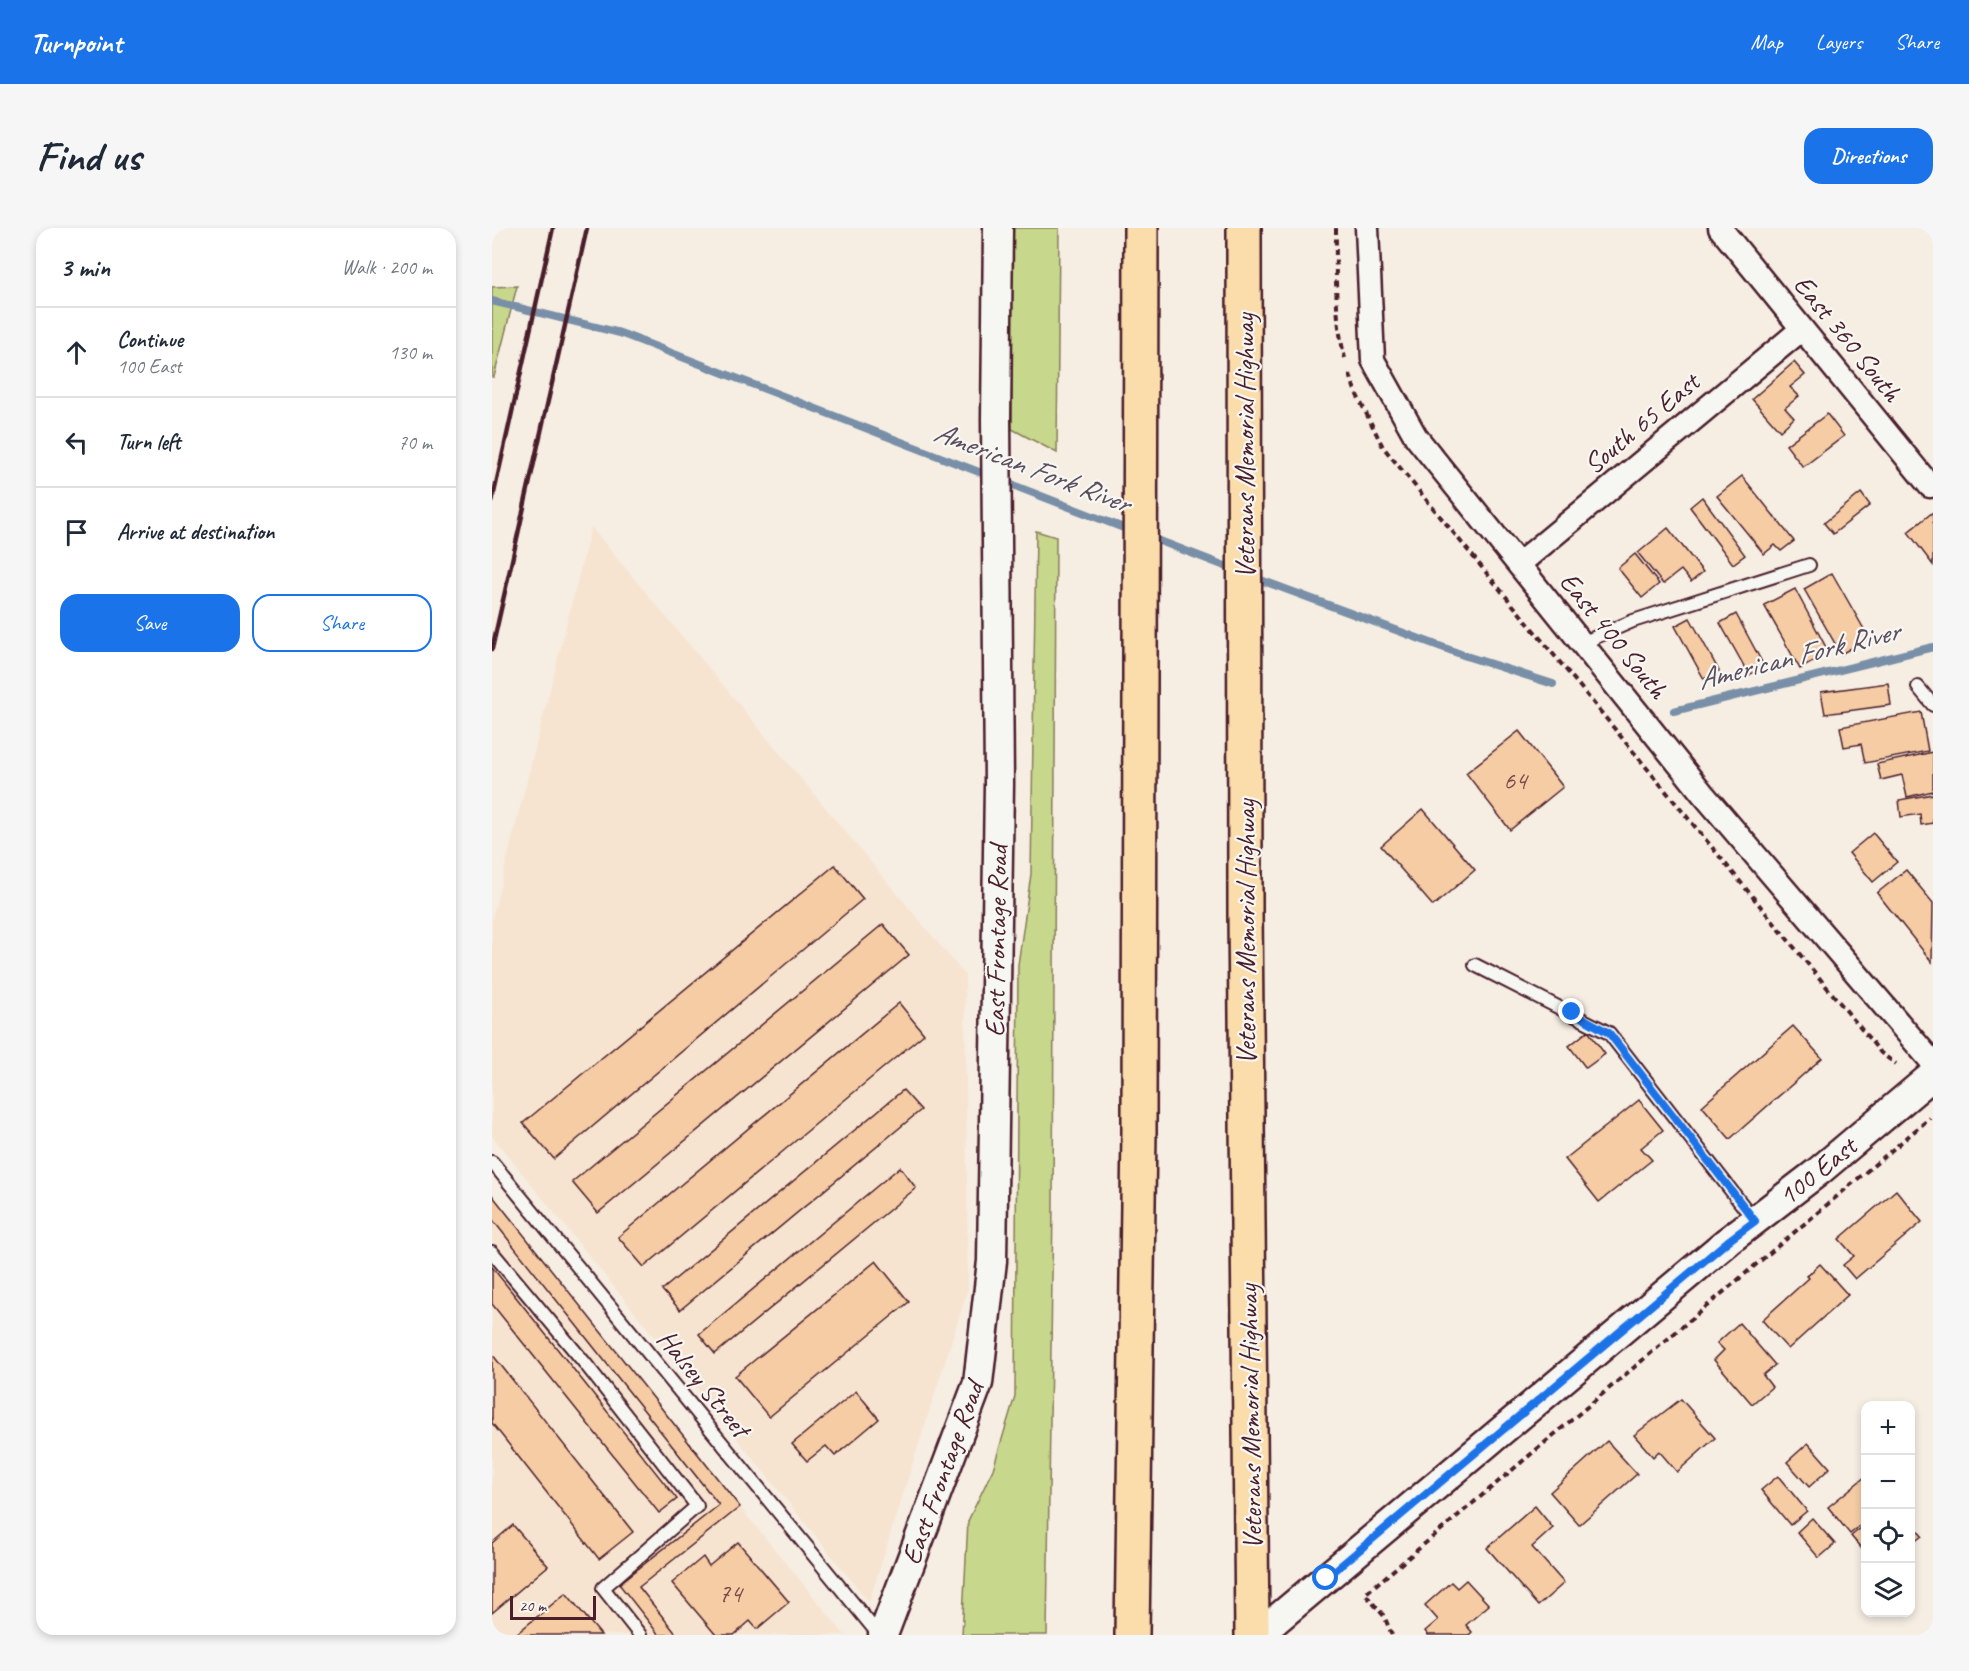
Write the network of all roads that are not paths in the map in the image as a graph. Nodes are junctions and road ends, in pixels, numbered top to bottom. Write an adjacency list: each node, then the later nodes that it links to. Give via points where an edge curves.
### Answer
1 (998, 228): 20 (street, East Frontage Road, via 999,784 992,1261 978,1383)
2 (1141, 228): 21 (highway, via 1139,1132)
3 (1244, 228): 22 (highway, Veterans Memorial Highway)
4 (1367, 228): 8 (street, East 400 South, via 1373,360 1416,437)
5 (1720, 228): 6 (street, East 360 South)
6 (1802, 329): 7 (street, East 360 South); 8 (street, South 65 East)
7 (1931, 485)
8 (1519, 564): 10 (street, East 400 South)
9 (1809, 566): 10 (lane, via 1633,621)
10 (1582, 643): 14 (street, East 400 South, via 1703,794)
11 (1917, 687): 12 (lane)
12 (1933, 705)
13 (1475, 965): 17 (lane, via 1609,1033)
14 (1933, 1063)
15 (1933, 1075): 17 (street, 100 East)
16 (492, 1162): 20 (lane, Halsey Street)
17 (1755, 1221): 23 (street, 100 East)
18 (492, 1252): 19 (lane, via 697,1506 603,1588)
19 (640, 1635)
20 (881, 1635)
21 (1132, 1635)
22 (1252, 1635)
23 (1258, 1635)

